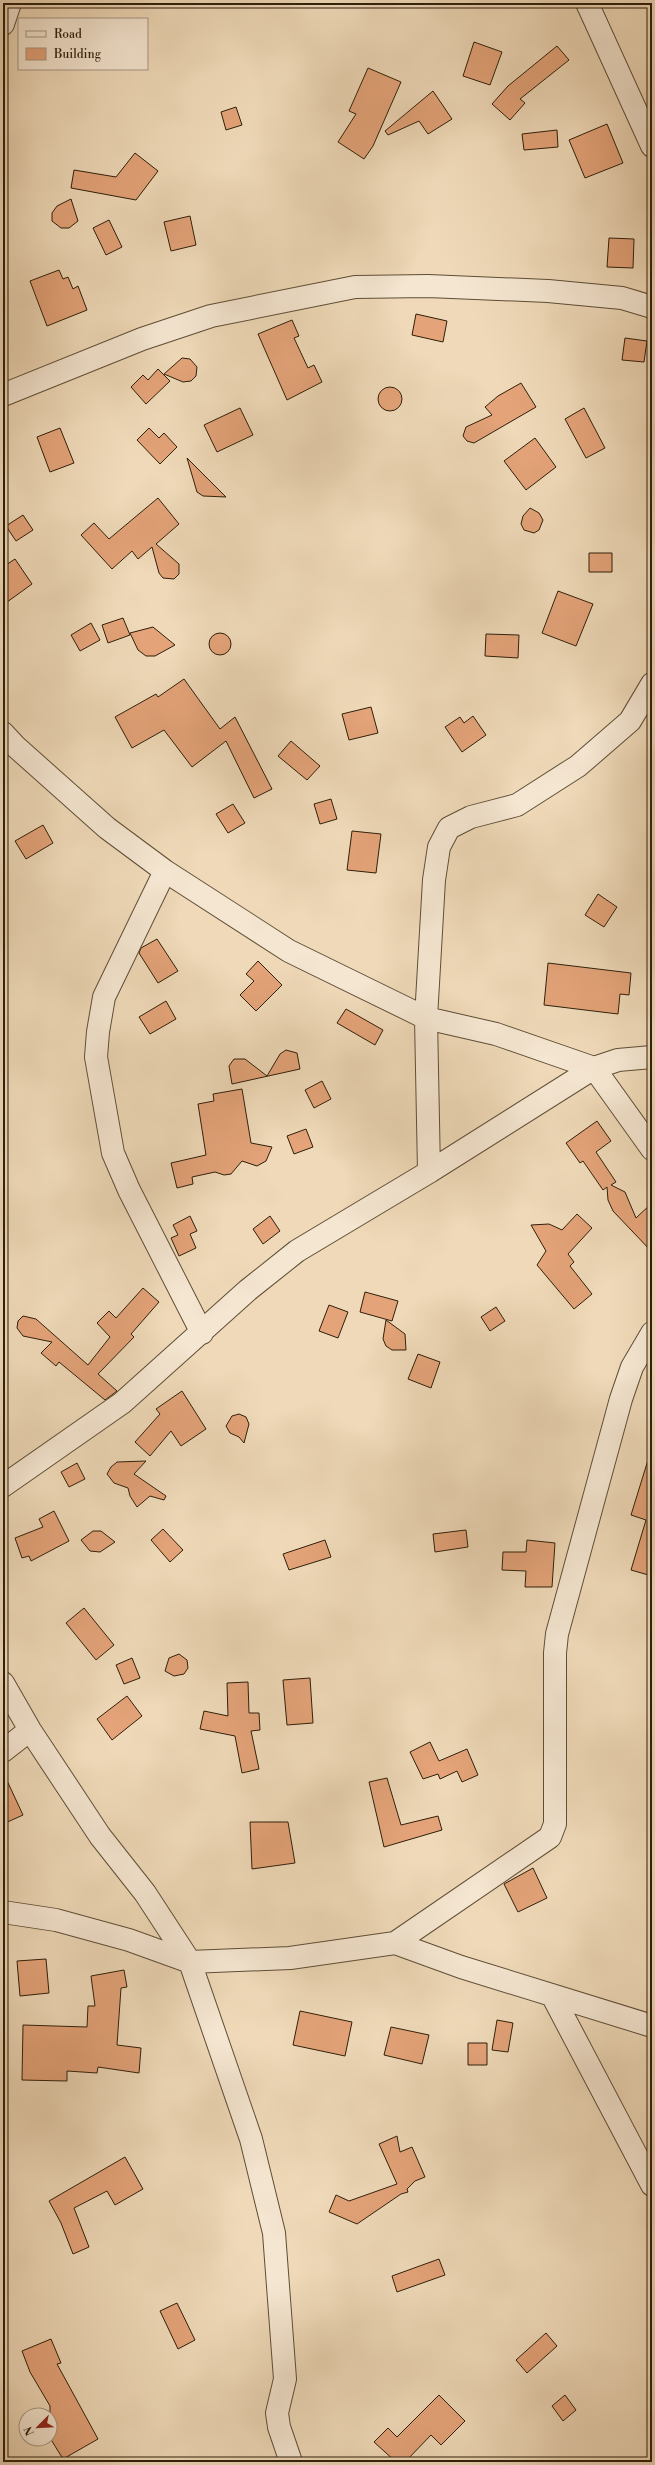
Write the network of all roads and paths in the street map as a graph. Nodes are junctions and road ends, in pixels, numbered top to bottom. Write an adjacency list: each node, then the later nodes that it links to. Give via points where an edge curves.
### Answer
1 (10, 3): 3 (street)
2 (587, 3): 4 (street)
3 (3, 24)
4 (652, 146)
5 (652, 307): 6 (street, via 622,298 548,291 428,286 355,287 211,316 142,339)
6 (3, 395)
7 (652, 684): 10 (street, via 630,721 578,766 517,805 471,817 449,828 439,847 434,880)
8 (3, 733): 9 (street, via 107,828)
9 (165, 872): 10 (street, via 289,951); 15 (street, via 104,997 96,1057 113,1153 129,1190)
10 (426, 1018): 12 (street, via 496,1034); 14 (street)
11 (652, 1058): 12 (street, via 618,1060)
12 (594, 1068): 13 (street); 14 (street)
13 (652, 1149)
14 (429, 1172): 15 (street, via 297,1252 248,1290)
15 (202, 1333): 17 (street, via 122,1403)
16 (652, 1333): 22 (street, via 632,1367 621,1399 557,1634 555,1824 550,1838)
17 (3, 1486)
18 (3, 1683): 19 (street)
19 (30, 1730): 20 (street); 23 (street, via 100,1836 145,1893)
20 (3, 1751)
21 (3, 1912): 23 (street, via 56,1920 129,1940)
22 (395, 1943): 23 (street, via 290,1958); 24 (street, via 461,1967)
23 (190, 1962): 27 (street, via 251,2139 274,2233 285,2379 278,2413 279,2427)
24 (552, 1995): 25 (street); 26 (street)
25 (652, 2026)
26 (652, 2185)
27 (291, 2462)

